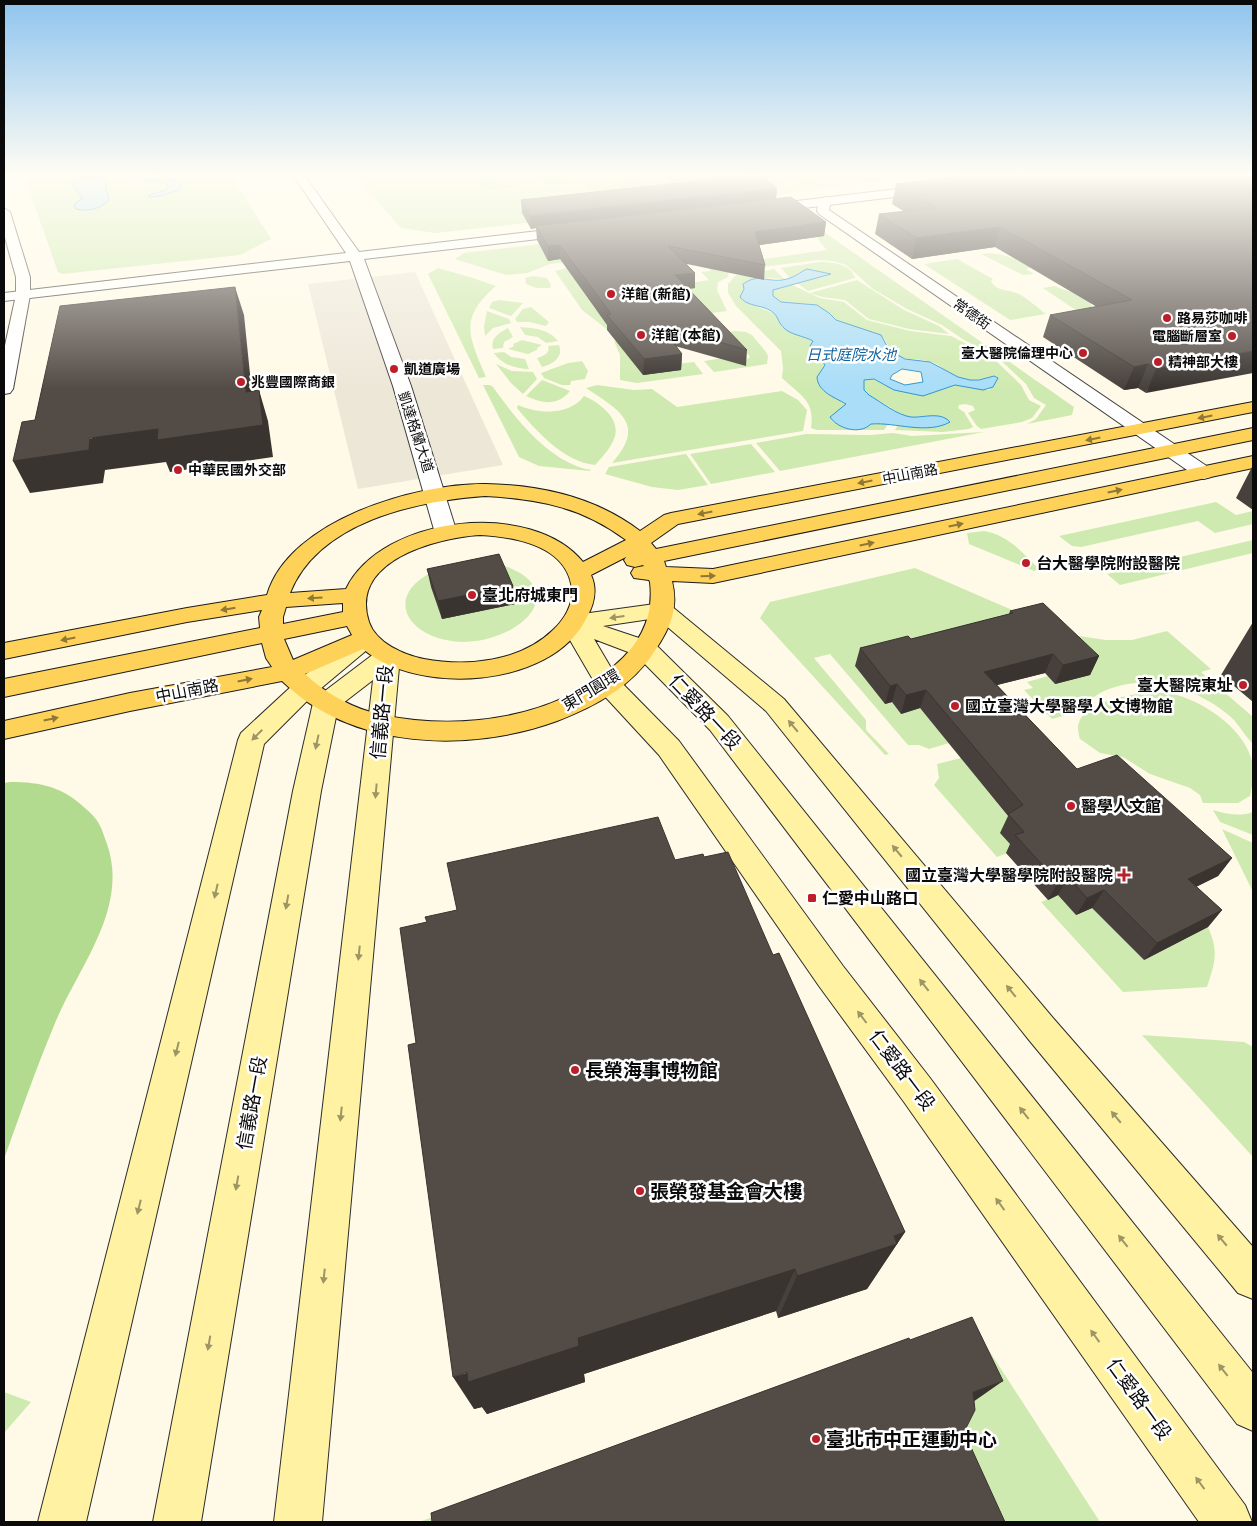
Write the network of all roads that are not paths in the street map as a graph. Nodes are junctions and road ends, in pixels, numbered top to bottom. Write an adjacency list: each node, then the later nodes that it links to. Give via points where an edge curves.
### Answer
1 (14, 246): 6 (street, via 23,277)
2 (348, 246): 5 (street, 凱達格蘭大道)
3 (448, 246): 5 (street)
4 (874, 246): 10 (street, 常德街)
5 (356, 257): 6 (street); 15 (street, 凱達格蘭大道, via 402,386)
6 (23, 295): 7 (street); 8 (street)
7 (4, 297)
8 (4, 389)
9 (1253, 407): 10 (main road, 中山南路, one-way to 10)
10 (1141, 430): 12 (street, 常德街); 17 (main road, 中山南路, one-way to 17, via 671,519)
11 (1253, 434): 12 (main road, 中山南路)
12 (1172, 451): 14 (street, 常德街); 17 (main road, 中山南路)
13 (1253, 462): 14 (main road, 中山南路)
14 (1204, 473): 17 (main road, 中山南路, one-way to 14, via 713,576)
15 (436, 495): 16 (street, 凱達格蘭大道); 17 (main road, via 503,491 562,500 606,517 624,528); 19 (main road, via 380,509 334,532 298,561 285,578)
16 (446, 533): 18 (main road, via 488,530 527,536 554,546); 22 (main road, via 414,542 387,556 366,574)
17 (650, 558): 18 (main road, 中山南路); 18 (main road, 中山南路); 20 (main road, 東門圓環, via 663,592)
18 (580, 572): 21 (main road, via 585,593)
19 (276, 601): 22 (main road, one-way to 19); 23 (main road, via 271,615); 25 (main road, one-way to 25)
20 (662, 610): 21 (main road, one-way to 21); 24 (main road, 東門圓環); 31 (main road, one-way to 20, via 1041,1029 775,705)
21 (572, 623): 22 (main road, via 549,645 525,657 498,666 459,670 439,670 404,662); 24 (main road, 仁愛路一段); 26 (main road, 仁愛路一段)
22 (366, 627): 23 (main road); 28 (main road, 信義路一段); 28 (main road, 中山南路); 29 (main road, 信義路一段)
23 (272, 634): 27 (main road); 28 (main road, via 277,654)
24 (645, 649): 26 (main road, 東門圓環); 32 (main road, 仁愛路一段, one-way to 24, via 725,730)
25 (4, 651)
26 (608, 684): 29 (main road, 東門圓環, via 560,710 520,722 450,731); 36 (main road, 仁愛路一段, one-way to 26, via 669,748)
27 (4, 688)
28 (306, 688): 29 (main road, 東門圓環, via 352,715); 30 (main road, 中山南路, one-way to 28, via 130,702); 33 (main road, 信義路一段, one-way to 33, via 251,740); 34 (main road, 信義路一段, one-way to 34, via 307,791)
29 (382, 724): 35 (main road, 信義路一段, one-way to 35)
30 (4, 730)
31 (1253, 1278)
32 (1253, 1408)
33 (62, 1522)
34 (177, 1522)
35 (298, 1522)
36 (1228, 1522)

